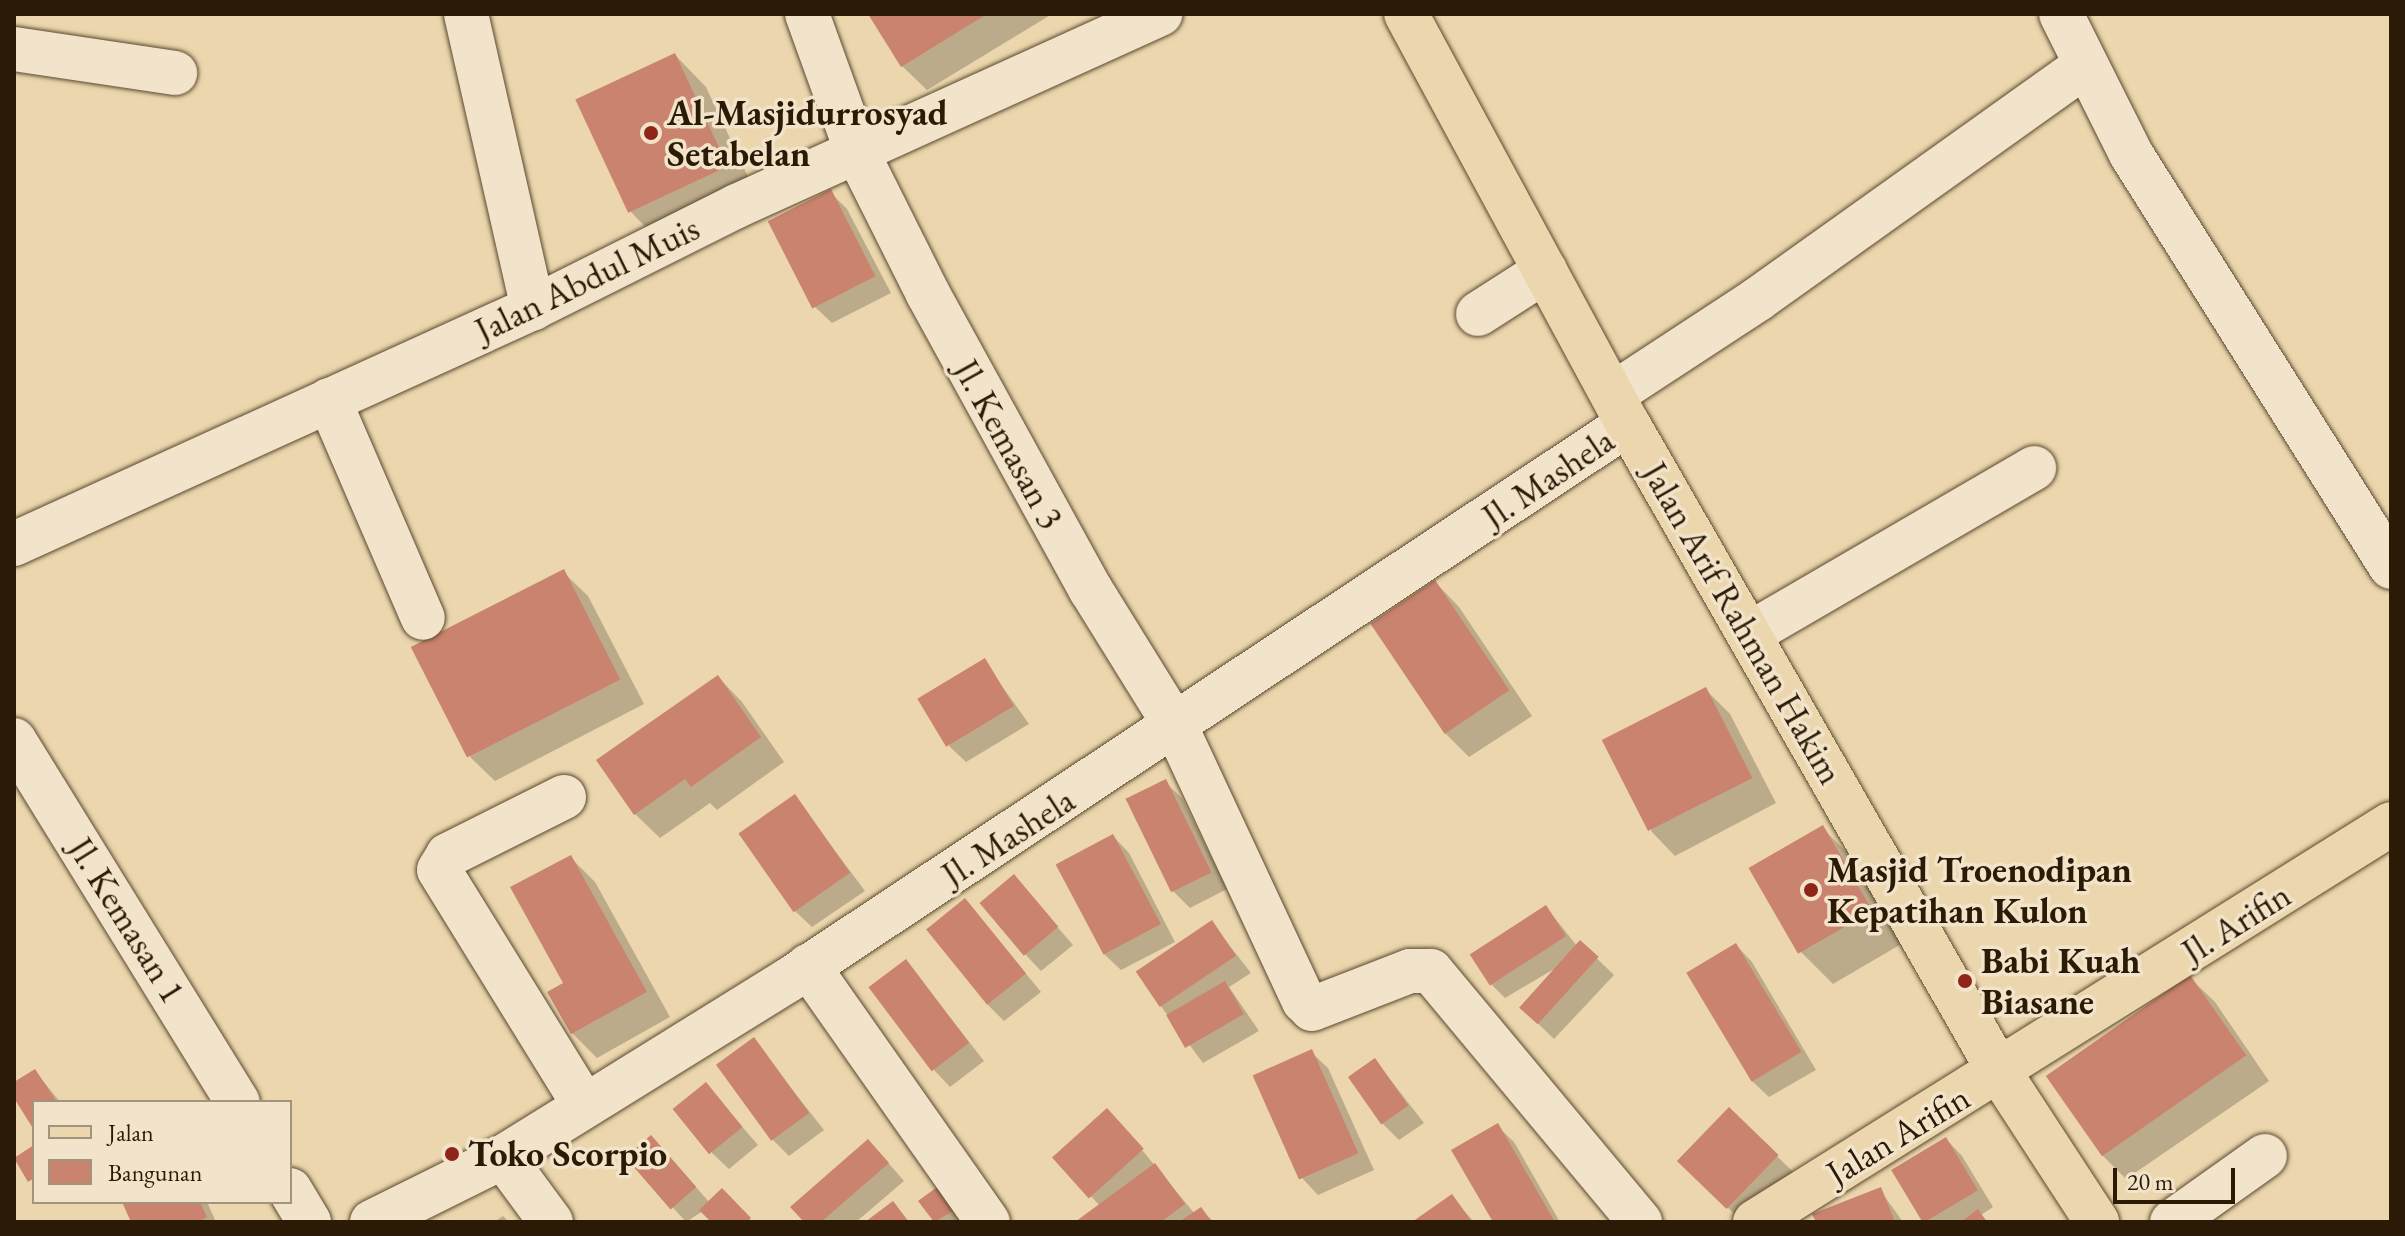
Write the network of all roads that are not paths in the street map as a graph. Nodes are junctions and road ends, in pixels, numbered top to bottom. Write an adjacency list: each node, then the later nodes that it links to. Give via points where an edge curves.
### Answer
1 (466, 14): 11 (street)
2 (807, 14): 9 (street, Jl. Kemasan 3)
3 (1160, 14): 9 (street, Jalan Abdul Muis)
4 (1406, 14): 10 (main road, Jalan Arif Rahman Hakim)
5 (2061, 14): 7 (street)
6 (14, 49): 8 (street)
7 (2083, 67): 14 (street, Jl. Mashela, via 1758,299); 17 (street, via 2267,376)
8 (175, 73)
9 (857, 152): 11 (street, Jalan Abdul Muis); 20 (street, Jl. Kemasan 3, via 969,375)
10 (1545, 271): 12 (street); 14 (main road, Jalan Arif Rahman Hakim)
11 (533, 308): 13 (street, Jalan Abdul Muis)
12 (1478, 314)
13 (329, 400): 16 (street, Jalan Abdul Muis); 18 (street)
14 (1621, 409): 19 (main road, Jalan Arif Rahman Hakim); 20 (street, Jl. Mashela)
15 (2034, 468): 19 (street)
16 (14, 544)
17 (2391, 567)
18 (423, 618)
19 (1749, 634): 26 (main road, Jalan Arif Rahman Hakim)
20 (1176, 727): 25 (street, Jl. Mashela); 36 (street, Jl. Kemasan 3, via 1308,1006 1410,971 1431,971)
21 (14, 740): 22 (street, Jl. Kemasan 1)
22 (28, 790): 27 (street, Jl. Kemasan 1)
23 (564, 797): 28 (street, via 448,855 439,870)
24 (2391, 824): 26 (main road, Jl. Arifin)
25 (808, 966): 28 (street, Jl. Mashela); 35 (street)
26 (2000, 1073): 37 (main road, Jalan Arifin); 38 (main road, Jalan Arif Rahman Hakim)
27 (237, 1100)
28 (584, 1105): 30 (street, Jl. Mashela)
29 (2265, 1156): 39 (street)
30 (503, 1157): 33 (street, Jl. Mashela); 34 (street)
31 (292, 1193): 32 (street)
32 (309, 1222)
33 (372, 1222)
34 (551, 1222)
35 (988, 1222)
36 (1640, 1222)
37 (1755, 1222)
38 (2097, 1222)
39 (2172, 1222)

